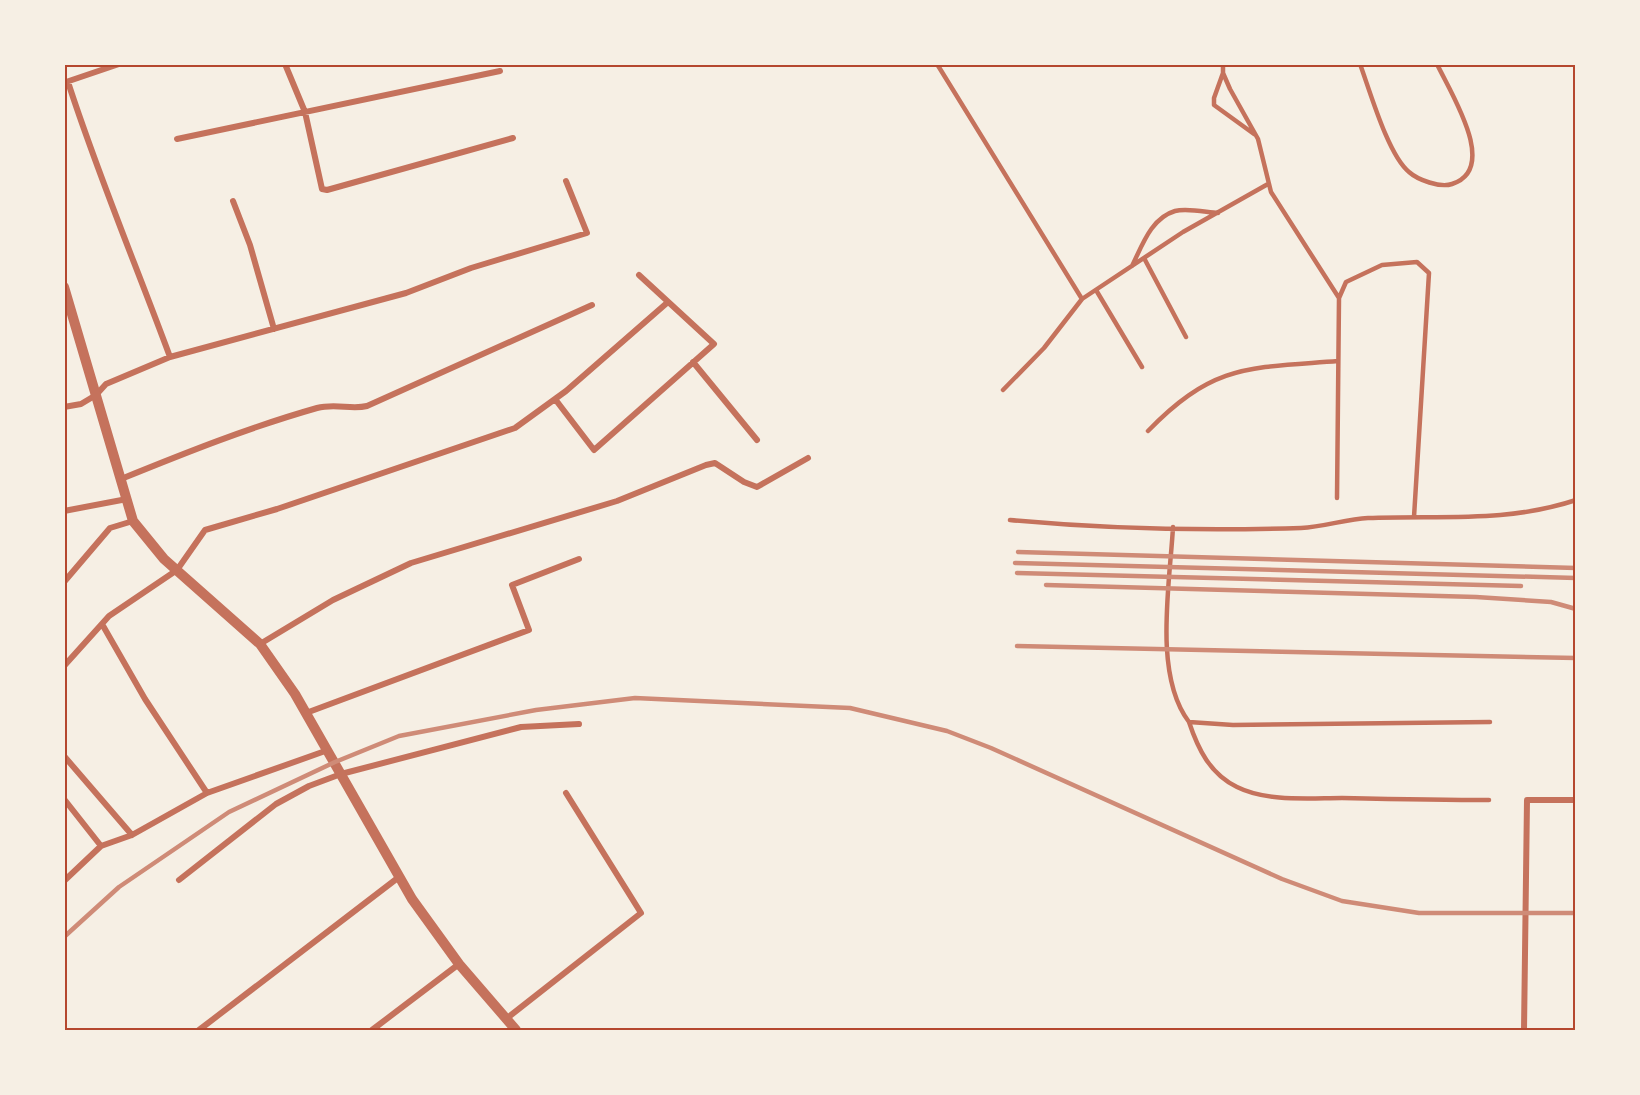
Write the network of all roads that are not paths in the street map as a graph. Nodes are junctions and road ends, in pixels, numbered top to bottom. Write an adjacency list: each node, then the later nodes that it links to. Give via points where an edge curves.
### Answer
1 (119, 64): 9 (street)
2 (285, 64): 10 (street)
3 (938, 64): 24 (lane)
4 (1223, 64): 8 (lane)
5 (1360, 64): 6 (lane, via 1392,148 1408,172 1447,186 1457,182 1470,168 1474,155 1471,138)
6 (1437, 64)
7 (500, 71): 10 (street)
8 (1223, 73): 11 (lane); 11 (lane, via 1214,105)
9 (66, 82): 29 (street)
10 (305, 112): 12 (street, via 319,186 327,190); 13 (street)
11 (1256, 136): 15 (lane)
12 (513, 138)
13 (177, 140)
14 (566, 181): 27 (street, via 586,232 406,293)
15 (1268, 184): 17 (lane); 23 (lane)
16 (233, 201): 27 (street)
17 (1218, 213): 18 (lane); 19 (lane, via 1176,211 1165,217 1150,230)
18 (1144, 258): 19 (lane); 28 (lane)
19 (1132, 266): 22 (lane)
20 (639, 275): 25 (street)
21 (64, 287): 34 (street)
22 (1096, 290): 24 (lane); 32 (lane)
23 (1339, 298): 30 (lane); 45 (lane, via 1346,282 1382,265 1418,262 1429,273)
24 (1082, 299): 33 (lane, via 1044,348)
25 (668, 302): 31 (street, via 714,344); 35 (street)
26 (592, 305): 40 (street, via 367,406 319,408 212,443)
27 (274, 329): 29 (street)
28 (1186, 337)
29 (170, 357): 34 (street, via 106,384)
30 (1338, 361): 37 (lane, via 1225,374 1181,399); 41 (lane)
31 (693, 362): 35 (street, via 594,450); 38 (street)
32 (1142, 367)
33 (1003, 390)
34 (96, 395): 36 (street, via 81,404); 40 (street)
35 (555, 399): 50 (street, via 515,428 206,530)
36 (64, 407)
37 (1148, 431)
38 (757, 440)
39 (808, 458): 53 (street, via 757,487 715,463 706,465 618,501 411,563 333,600)
40 (121, 479): 42 (street)
41 (1337, 498)
42 (127, 499): 44 (street); 47 (street)
43 (1575, 500): 45 (lane, via 1545,510 1501,516)
44 (64, 511)
45 (1414, 518): 48 (lane, via 1366,518 1304,528)
46 (1010, 520): 48 (lane)
47 (133, 521): 50 (street); 51 (street, via 110,528)
48 (1173, 527): 56 (lane, via 1168,649 1177,702)
49 (579, 559): 55 (street, via 512,585 529,630)
50 (177, 570): 52 (street); 53 (street)
51 (64, 582)
52 (102, 624): 54 (street); 63 (street, via 145,699)
53 (260, 644): 55 (street)
54 (64, 666)
55 (306, 713): 59 (street)
56 (1189, 722): 57 (lane); 66 (lane, via 1199,752 1216,771 1235,786 1255,794)
57 (1490, 722)
58 (579, 724): 61 (street, via 521,727)
59 (328, 750): 61 (street); 63 (street)
60 (64, 756): 67 (street)
61 (341, 774): 69 (street); 70 (street, via 276,804)
62 (566, 792): 73 (street, via 641,913)
63 (207, 793): 67 (street)
64 (64, 799): 68 (street)
65 (1575, 800): 77 (street, via 1527,800)
66 (1489, 801)
67 (132, 835): 68 (street)
68 (101, 846): 71 (street)
69 (399, 877): 72 (street); 74 (street)
70 (179, 880)
71 (64, 881)
72 (459, 964): 73 (street); 75 (street)
73 (506, 1019): 76 (street)
74 (200, 1030)
75 (372, 1030)
76 (516, 1030)
77 (1524, 1030)

